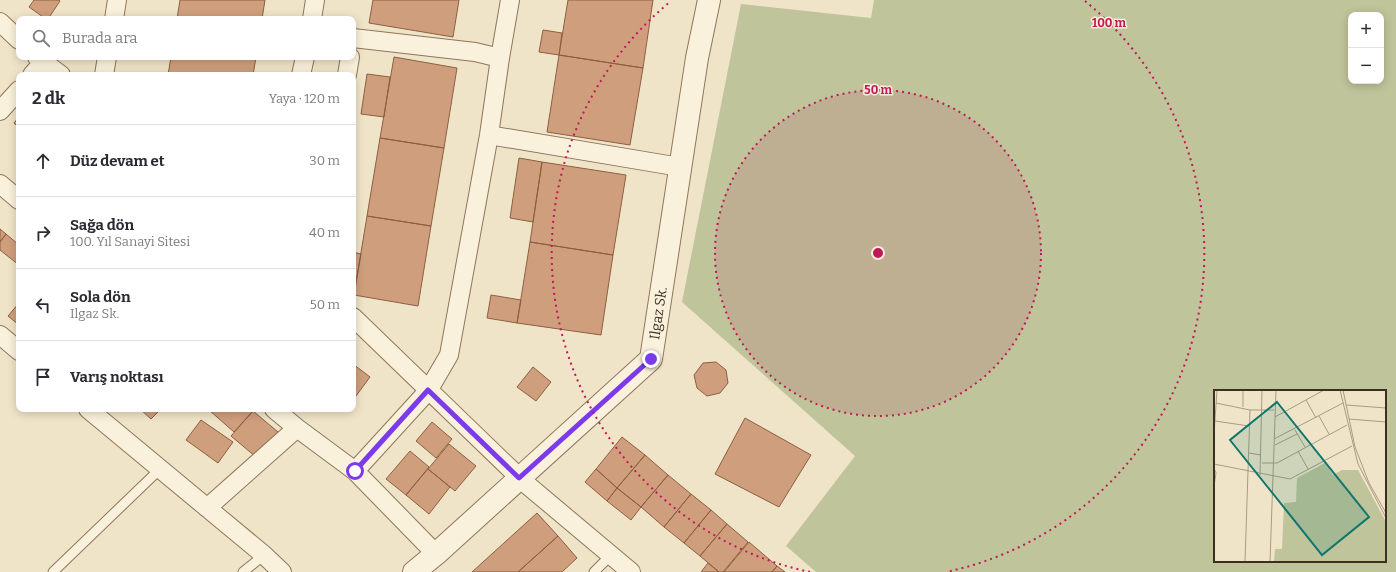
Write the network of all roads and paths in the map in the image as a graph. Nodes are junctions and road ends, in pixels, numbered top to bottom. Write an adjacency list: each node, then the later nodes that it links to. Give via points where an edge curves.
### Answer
1 (117, 0): 5 (street)
2 (315, 0): 6 (street)
3 (510, 0): 10 (street)
4 (709, 0): 22 (street, Ilgaz Sk.)
5 (114, 16)
6 (312, 16)
7 (0, 22): 8 (street)
8 (16, 37)
9 (356, 39): 10 (street, via 475,52)
10 (500, 58): 21 (street)
11 (106, 60): 16 (street)
12 (304, 60): 17 (street)
13 (350, 60): 18 (street)
14 (37, 65): 15 (street)
15 (54, 72)
16 (104, 72)
17 (302, 72)
18 (348, 72)
19 (16, 93): 20 (street)
20 (0, 111)
21 (489, 135): 22 (street); 26 (street, via 449,355)
22 (680, 167): 32 (street, Ilgaz Sk., via 651,359)
23 (0, 184): 24 (street)
24 (16, 197)
25 (356, 320): 26 (street)
26 (428, 390): 31 (street); 32 (street)
27 (92, 412): 30 (street)
28 (278, 412): 29 (street)
29 (297, 428): 31 (street); 33 (street)
30 (160, 469): 33 (street); 37 (lane)
31 (355, 471): 34 (street)
32 (519, 478): 34 (street, Ilgaz Sk.); 36 (street)
33 (207, 508): 35 (street)
34 (436, 554): 40 (street, Ilgaz Sk.)
35 (264, 555): 38 (lane); 39 (street)
36 (611, 555): 41 (lane); 42 (street)
37 (53, 572)
38 (243, 572)
39 (282, 572)
40 (414, 572)
41 (594, 572)
42 (631, 572)

